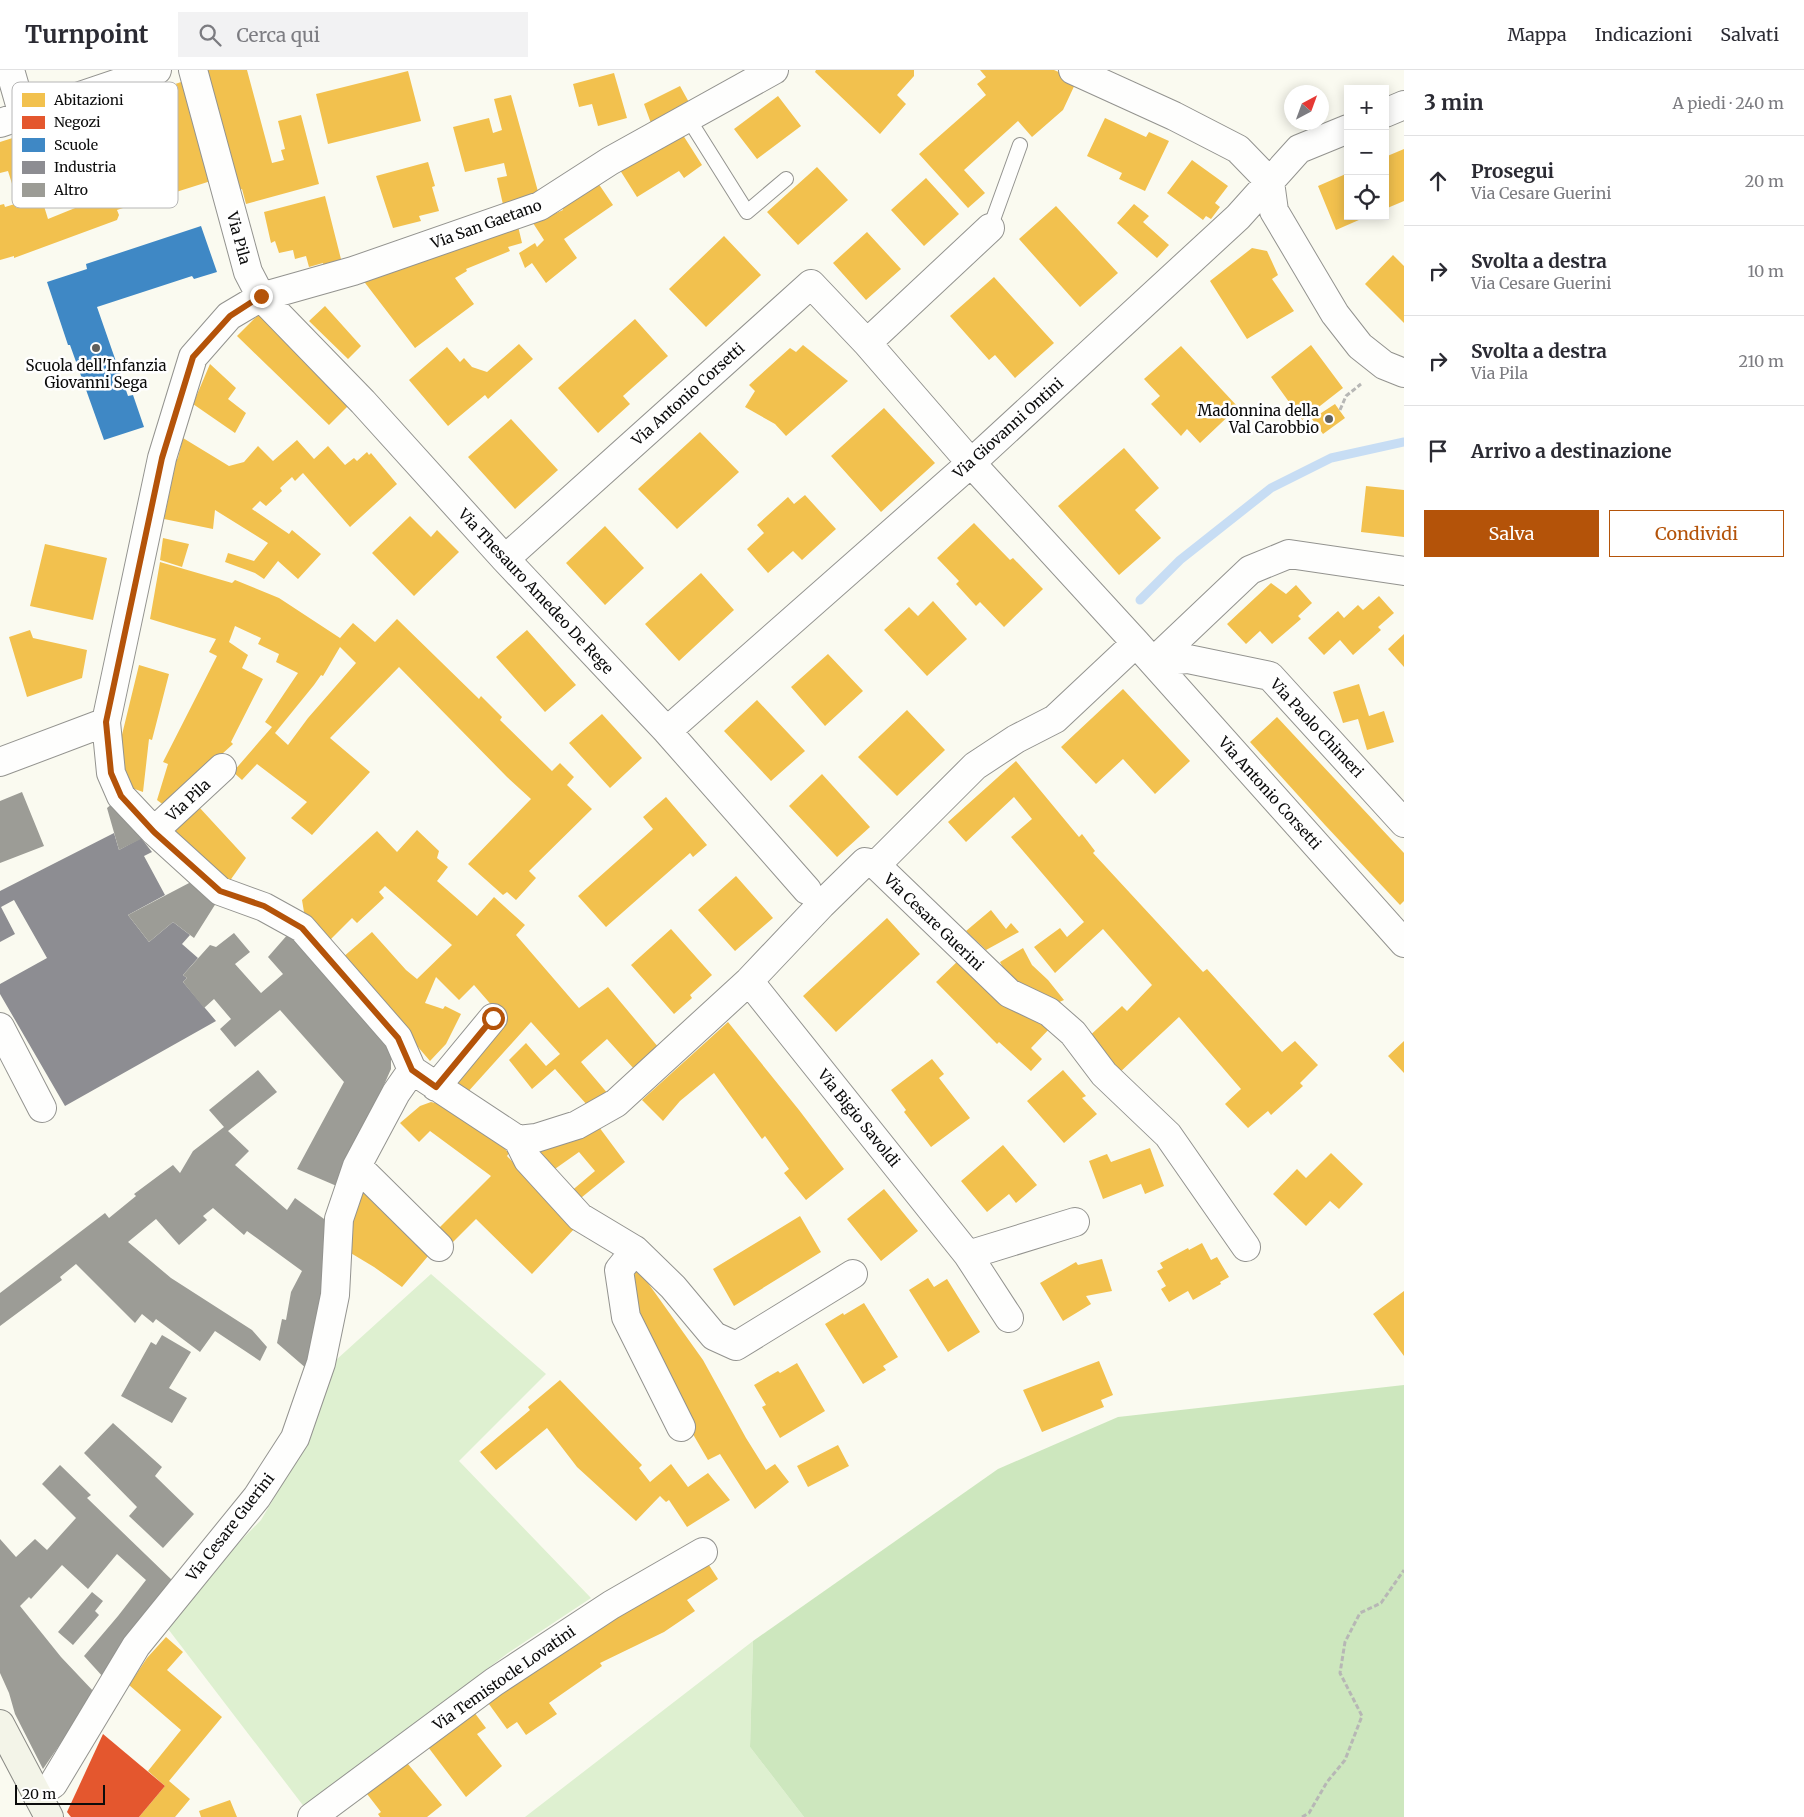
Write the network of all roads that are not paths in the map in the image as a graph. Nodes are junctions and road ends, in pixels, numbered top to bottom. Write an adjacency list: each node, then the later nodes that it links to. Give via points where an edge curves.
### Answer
1 (10, 70): 10 (street)
2 (157, 70): 6 (street)
3 (193, 70): 16 (street, Via Pila, via 248,272)
4 (774, 70): 9 (street, Via San Gaetano)
5 (1073, 70): 14 (street, via 1238,149)
6 (121, 82)
7 (1404, 105): 8 (street)
8 (1389, 111)
9 (688, 118): 13 (lane, via 747,212); 16 (street, Via San Gaetano, via 610,161 540,206 353,271)
10 (11, 119)
11 (1346, 130): 14 (street, Via Giovanni Ontini, via 1299,149)
12 (1020, 145): 15 (lane)
13 (786, 179)
14 (1270, 182): 18 (street, via 1274,211 1335,314 1360,346 1384,365); 19 (street, Via Giovanni Ontini, via 1238,216)
15 (990, 228): 17 (street)
16 (261, 296): 20 (street, Via Thesauro Amedeo De Rege, via 363,402); 23 (street, Via Pila, via 230,316 193,357 162,458)
17 (867, 343): 19 (street, Via Antonio Corsetti); 20 (street, Via Antonio Corsetti, via 811,284)
18 (1404, 373)
19 (971, 463): 22 (street, Via Antonio Corsetti); 24 (street, Via Giovanni Ontini)
20 (504, 559): 24 (street, Via Thesauro Amedeo De Rege)
21 (1404, 571): 22 (street, via 1288,554 1250,570)
22 (1144, 653): 27 (street, Via Paolo Chimeri, via 1270,676); 29 (street, via 1055,719 1016,739 975,766); 31 (street, Via Antonio Corsetti)
23 (106, 722): 25 (street); 28 (street, Via Pila, via 111,773 121,796)
24 (667, 731): 30 (street, Via Thesauro Amedeo De Rege)
25 (0, 762)
26 (222, 768): 28 (street, Via Pila)
27 (1404, 823)
28 (154, 832): 35 (street, Via Pila, via 220,891 264,906 302,928 398,1038)
29 (876, 866): 32 (street, Via Cesare Guerini, via 864,862); 42 (street, Via Cesare Guerini, via 1009,993 1049,1012 1073,1033 1104,1074 1168,1135)
30 (807, 890)
31 (1401, 934)
32 (749, 981): 38 (street, Via Cesare Guerini, via 616,1103 577,1125); 44 (street, Via Bigio Savoldi)
33 (493, 1018): 36 (street)
34 (0, 1027): 37 (street)
35 (412, 1070): 36 (street); 39 (street, Via Cesare Guerini)
36 (436, 1087): 38 (street)
37 (42, 1108)
38 (518, 1140): 43 (street, via 528,1160 580,1217)
39 (356, 1166): 41 (street); 50 (street, Via Cesare Guerini, via 340,1219 335,1295 321,1363 295,1438 257,1498 136,1646)
40 (1075, 1222): 44 (street)
41 (439, 1247)
42 (1246, 1247)
43 (635, 1250): 45 (street, via 673,1287 714,1336 736,1346); 47 (street, via 619,1270 626,1317)
44 (968, 1255): 46 (street, Via Bigio Savoldi)
45 (853, 1274)
46 (1009, 1318)
47 (681, 1427)
48 (703, 1552): 51 (street, Via Temistocle Lovatini, via 611,1605 494,1682)
49 (0, 1724): 50 (street)
50 (43, 1806)
51 (312, 1817)

